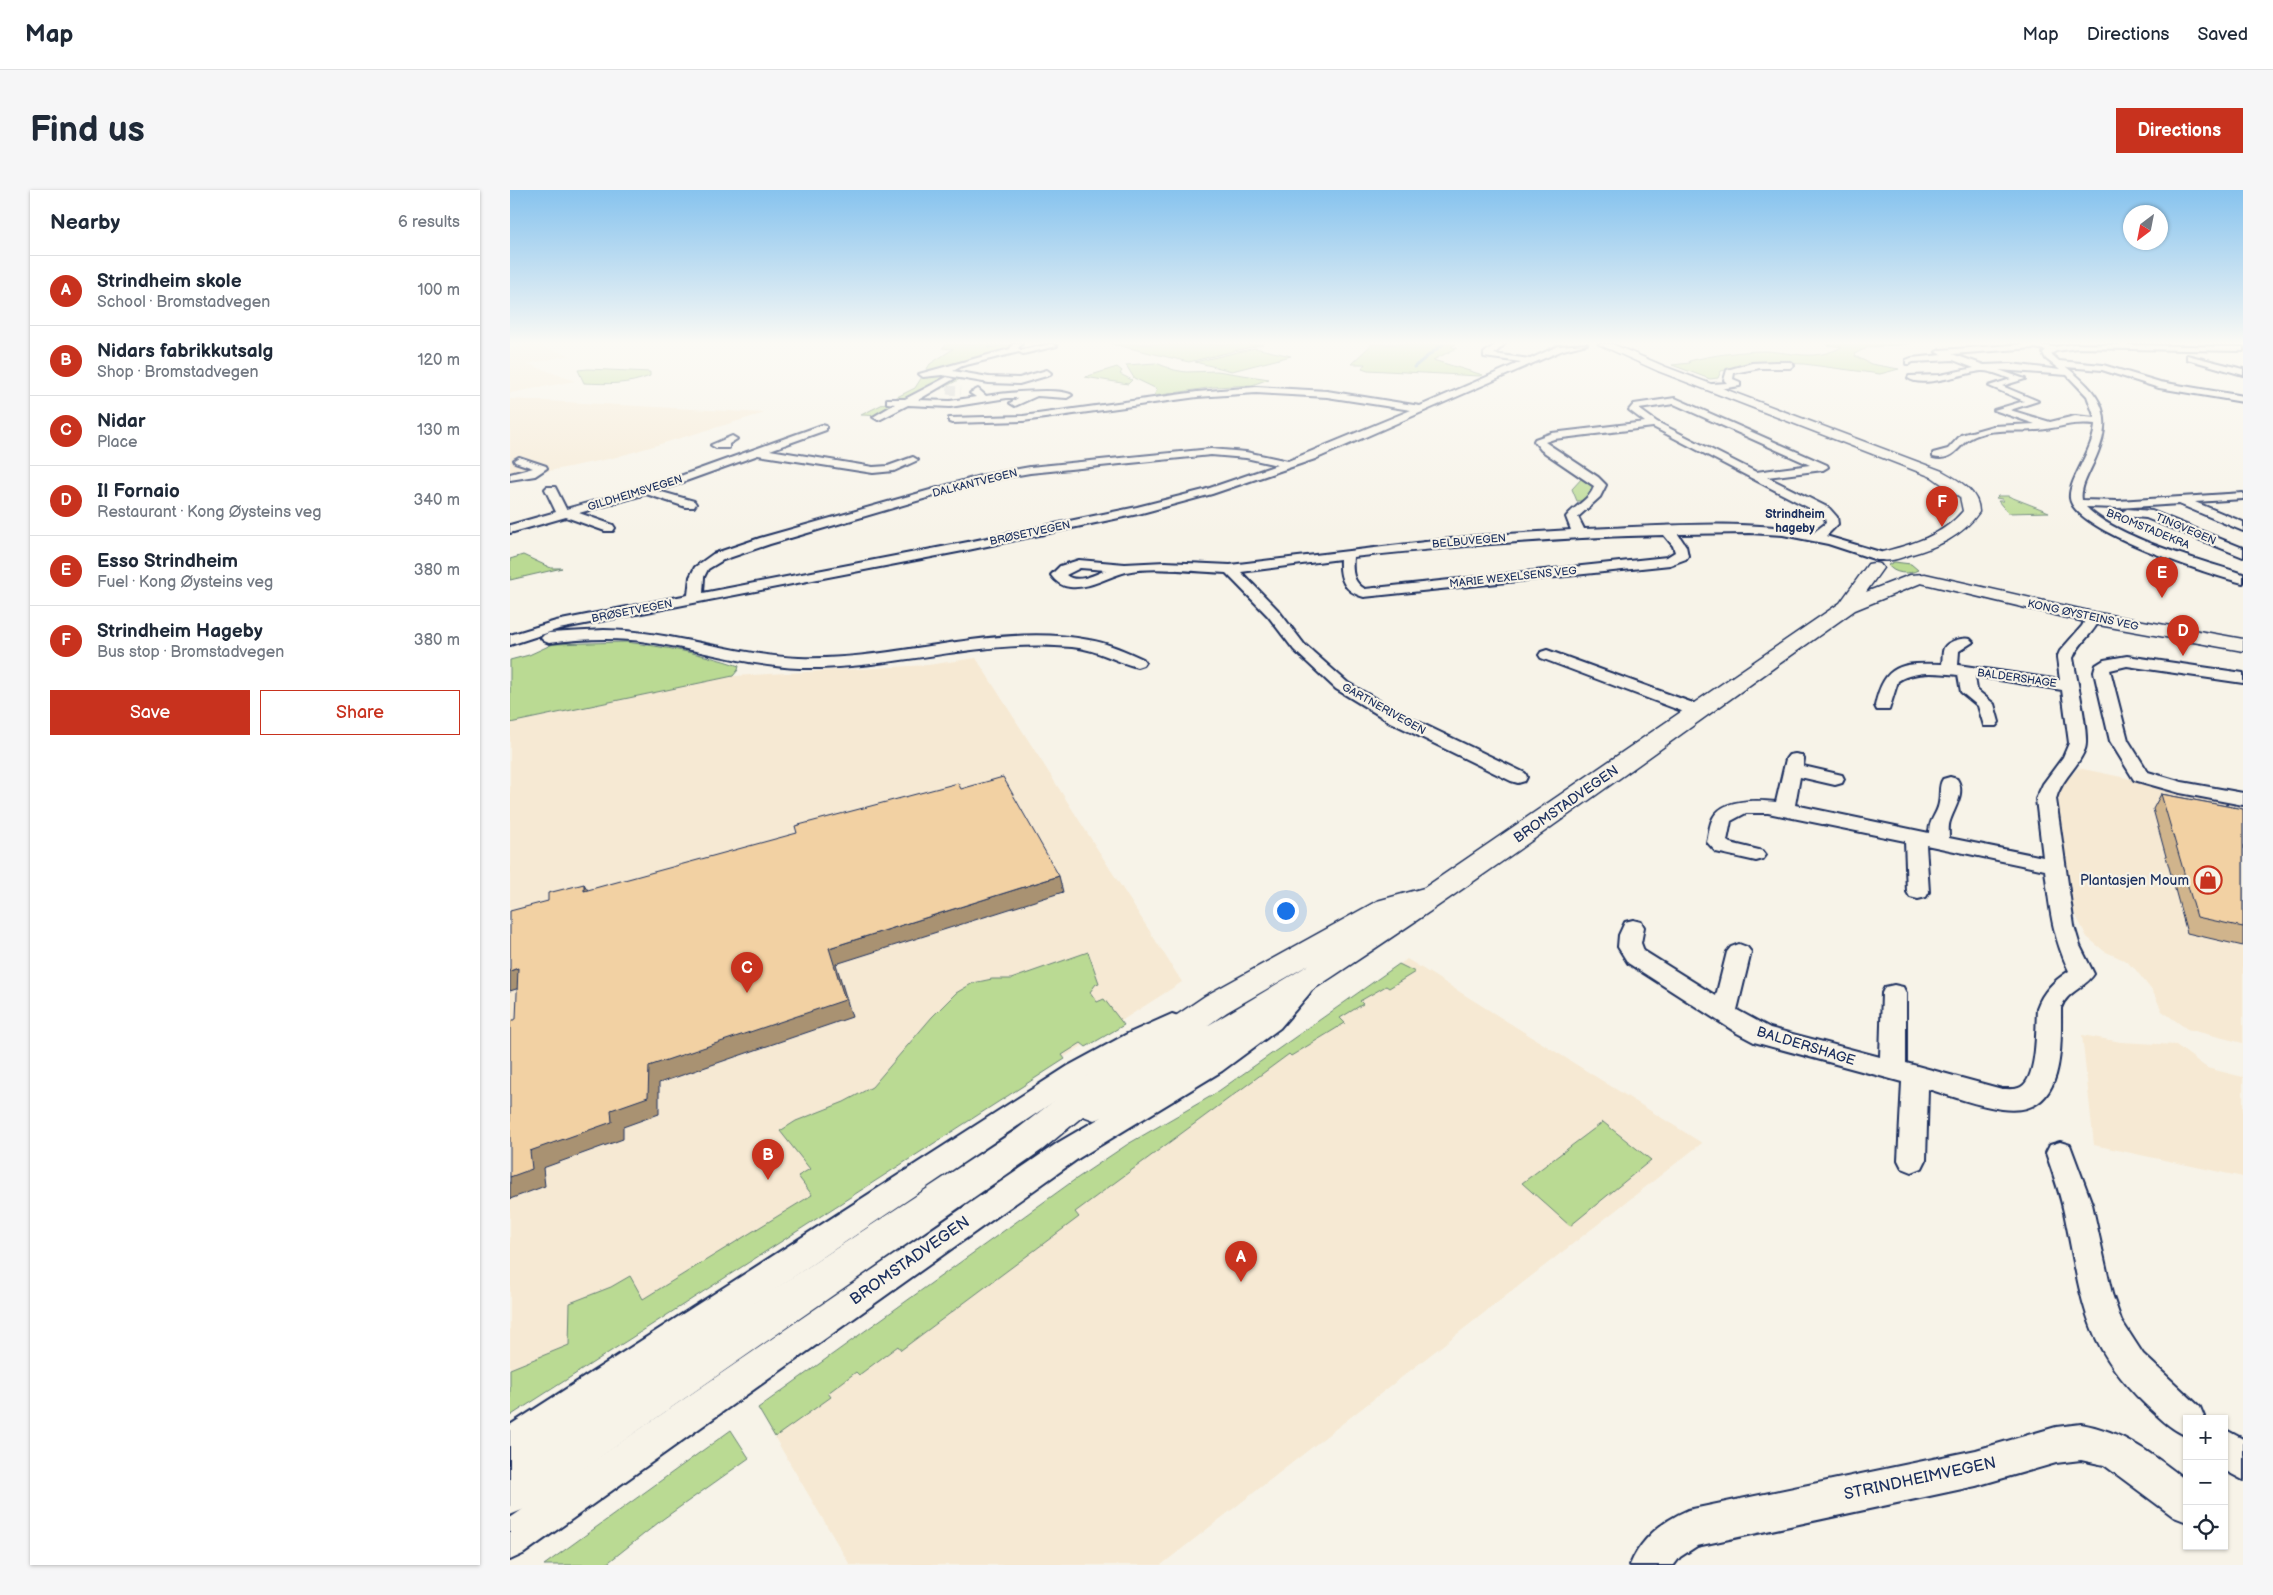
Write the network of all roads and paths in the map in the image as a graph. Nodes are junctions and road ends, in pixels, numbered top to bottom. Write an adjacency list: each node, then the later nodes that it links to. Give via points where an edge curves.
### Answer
1 (893, 408): 11 (street)
2 (963, 408): 3 (street, via 955,417 1000,425)
3 (1110, 408)
4 (1416, 408): 10 (street)
5 (1635, 408): 13 (street)
6 (1691, 408): 23 (street, via 1823,466)
7 (1765, 408): 39 (main road, via 1915,465 1954,484 1970,502 1971,512)
8 (2005, 408): 14 (street, via 1999,410)
9 (2098, 408): 12 (street)
10 (1421, 409): 22 (street, BRØSETVEGEN)
11 (878, 417)
12 (2100, 421): 14 (street, via 2075,419); 29 (street, via 2097,448 2074,492)
13 (1654, 424): 23 (street); 37 (street, via 1552,436 1539,441 1600,484 1597,492 1575,509 1572,517)
14 (2051, 425): 19 (street, via 2001,428 1969,435 1952,451)
15 (822, 428): 17 (street, GILDHEIMSVEGEN)
16 (775, 432): 17 (street)
17 (801, 436): 18 (street, GILDHEIMSVEGEN)
18 (758, 452): 21 (street, GILDHEIMSVEGEN, via 873,470 890,469); 26 (street, GILDHEIMSVEGEN)
19 (1937, 455)
20 (513, 460): 24 (street, via 542,468 531,474)
21 (913, 460)
22 (1291, 465): 47 (street, BRØSETVEGEN, via 1138,510); 47 (street, DALKANTVEGEN, via 1246,455 1212,452 1030,470 984,478 718,557 702,567 697,577)
23 (1756, 475): 38 (street, via 1825,511 1832,524)
24 (510, 477)
25 (551, 489): 31 (street)
26 (647, 491): 30 (street); 31 (street, GILDHEIMSVEGEN)
27 (2243, 496): 28 (street, TINGVEGEN)
28 (2178, 499): 29 (street, TINGVEGEN, via 2108,505); 33 (street, TINGVEGEN)
29 (2076, 503): 46 (street, BROMSTADEKRA, via 2085,514 2114,531)
30 (690, 504)
31 (564, 512): 34 (street); 35 (street, GILDHEIMSVEGEN)
32 (2127, 514): 40 (street, TINGVEGEN, via 2148,514)
33 (2243, 527)
34 (609, 528)
35 (510, 529)
36 (1668, 532): 37 (street, BELBUVEGEN); 38 (street, BELBUVEGEN, via 1760,529); 41 (street, MARIE WEXELSENS VEG, via 1682,553 1670,561 1364,593 1350,584 1346,577)
37 (1580, 533): 41 (street, BELBUVEGEN)
38 (1814, 537): 42 (street, BELBUVEGEN)
39 (1936, 542): 42 (main road); 45 (main road)
40 (2243, 553)
41 (1347, 554): 44 (street, BELBUVEGEN)
42 (1879, 561): 45 (main road, via 1896,577); 48 (main road, BROMSTADVEGEN)
43 (1125, 568): 44 (street, BELBUVEGEN)
44 (1230, 569): 62 (street, GARTNERIVEGEN, via 1273,613 1299,647 1342,686 1396,718)
45 (1926, 573): 48 (main road, BROMSTADVEGEN); 49 (main road, KONG ØYSTEINS VEG); 50 (main road, KONG ØYSTEINS VEG, via 2080,609)
46 (2243, 579)
47 (695, 599): 51 (street, BRØSETVEGEN, via 556,625)
48 (1848, 606): 60 (main road, BROMSTADVEGEN)
49 (2094, 618): 53 (main road, KONG ØYSTEINS VEG); 58 (street, BALDERSHAGE, via 2090,627 2067,651 2065,666)
50 (2243, 638)
51 (510, 642): 55 (street, via 556,637 659,638 761,659 801,663 839,662 1039,640 1088,644 1109,649)
52 (1965, 642): 56 (street, via 1951,649)
53 (2243, 645)
54 (1547, 655): 60 (street)
55 (1137, 662)
56 (1958, 670): 58 (street, BALDERSHAGE); 59 (street, BALDERSHAGE, via 1918,668 1898,673 1889,683); 61 (street, BALDERSHAGE, via 1969,692 1986,704)
57 (2243, 678): 65 (street, via 2127,661 2110,663 2102,668 2119,742 2131,756 2140,776 2180,788)
58 (2069, 686): 70 (street, BALDERSHAGE, via 2078,743 2074,754 2052,781 2046,799)
59 (1883, 706)
60 (1698, 711): 72 (main road, BROMSTADVEGEN)
61 (1990, 722)
62 (1518, 777)
63 (1835, 779): 66 (street, via 1794,765)
64 (1950, 784): 68 (street, via 1949,804 1939,823)
65 (2243, 800)
66 (1784, 809): 67 (street); 69 (street, via 1748,806 1729,812 1722,819 1719,846)
67 (1915, 838): 68 (street); 71 (street)
68 (1939, 842): 70 (street)
69 (1756, 855)
70 (2054, 866): 79 (street, BALDERSHAGE, via 2063,926 2082,974 2057,992 2052,1000 2046,1062 2038,1086 2023,1097 2002,1099)
71 (1918, 892)
72 (1432, 895): 75 (main road, BROMSTADVEGEN); 77 (main road, BROMSTADVEGEN, via 1387,907)
73 (1633, 927): 78 (street, BALDERSHAGE, via 1630,952)
74 (1739, 952): 78 (street)
75 (1308, 980): 80 (main road, BROMSTADVEGEN, via 1115,1096); 89 (street, BROMSTADVEGEN, via 1271,1022 1243,1043 1069,1150)
76 (1894, 993): 79 (street)
77 (1216, 1004): 80 (main road, BROMSTADVEGEN, via 1089,1092); 84 (street, BROMSTADVEGEN, via 1077,1073)
78 (1724, 1013): 79 (street, BALDERSHAGE, via 1763,1034)
79 (1904, 1074): 82 (street)
80 (1029, 1140): 87 (main road, BROMSTADVEGEN)
81 (2060, 1153): 83 (street, via 2077,1204 2091,1282 2106,1324 2117,1346 2136,1370)
82 (1912, 1160)
83 (2184, 1415)
84 (510, 1446)
85 (2228, 1450): 86 (street)
86 (2243, 1462)
87 (510, 1491)
88 (2183, 1501): 90 (street, STRINDHEIMVEGEN, via 2117,1452 2082,1442 2056,1445 1976,1468 1688,1530 1666,1544)
89 (510, 1541)
90 (1649, 1565)

